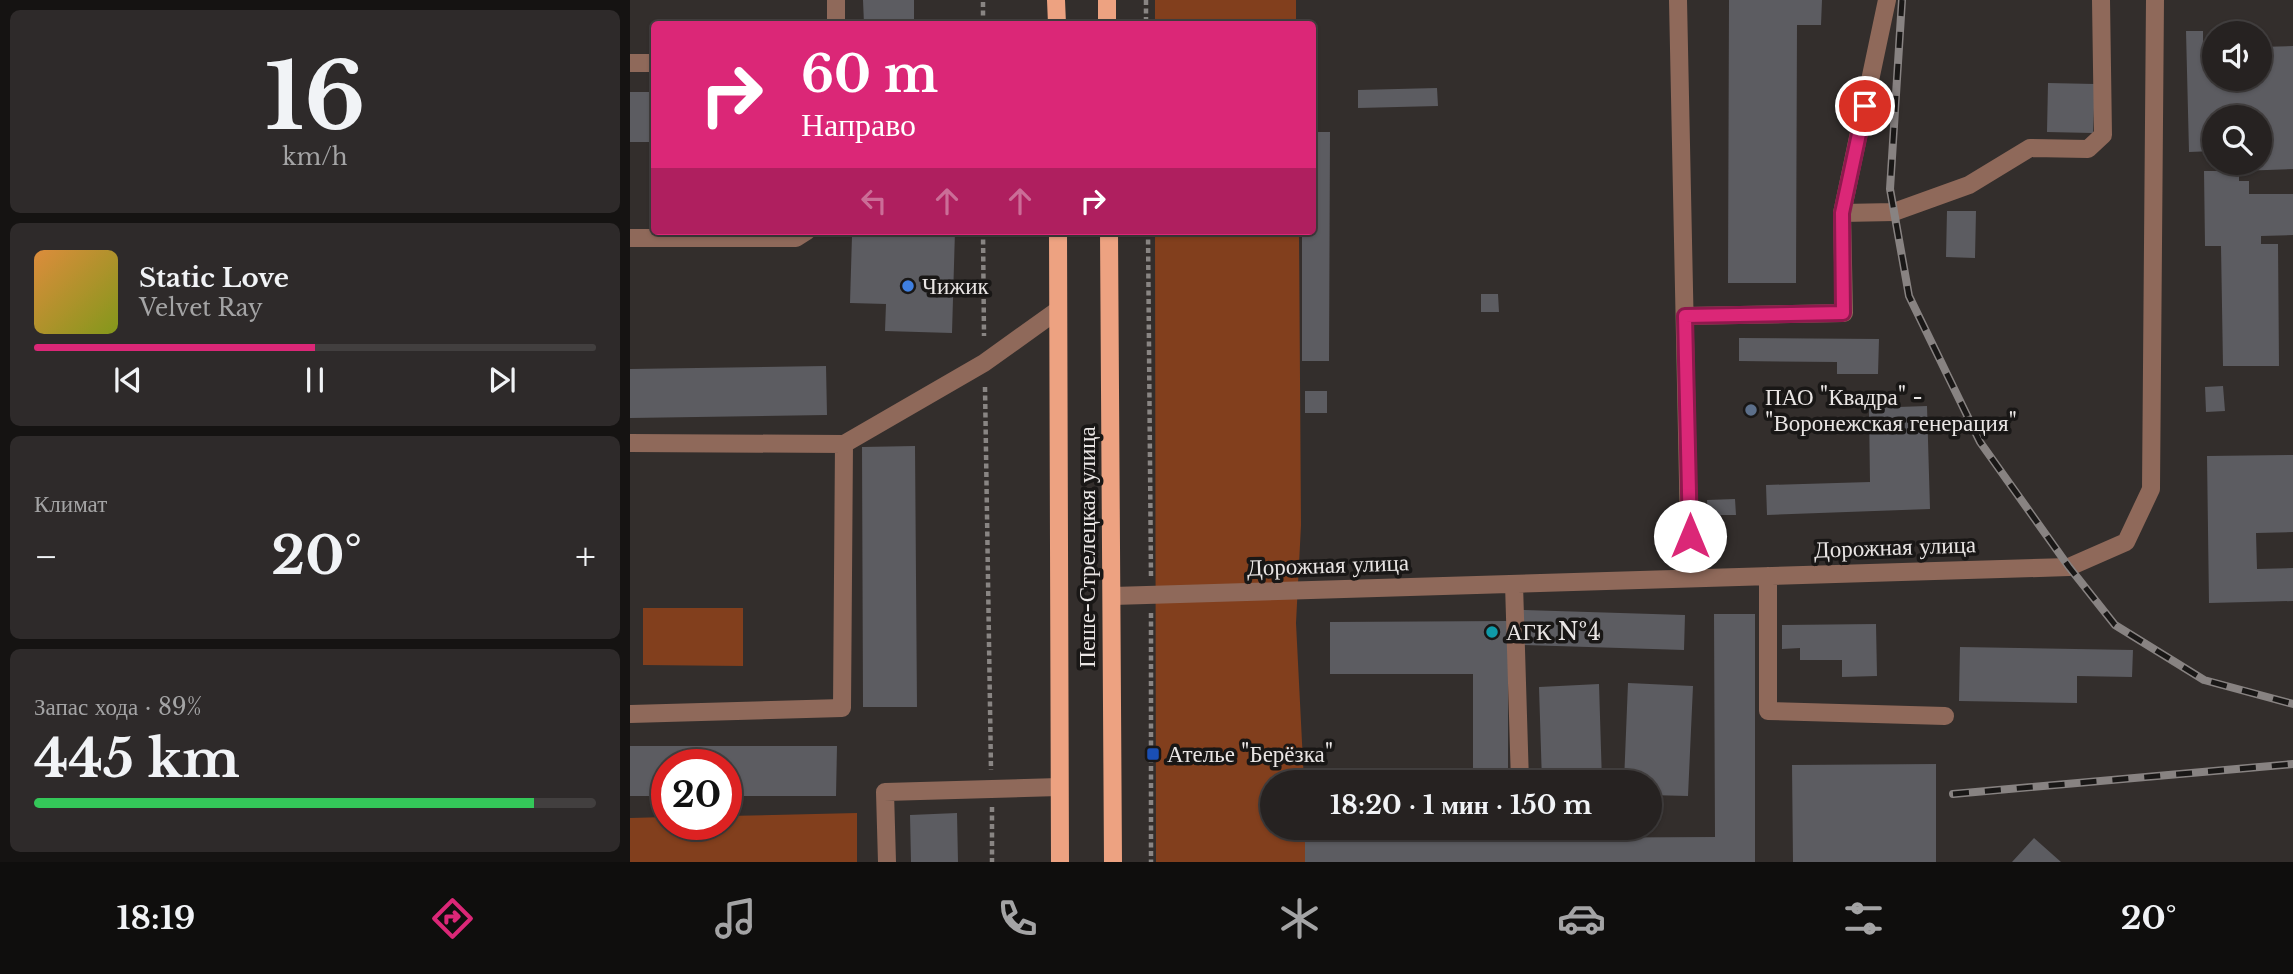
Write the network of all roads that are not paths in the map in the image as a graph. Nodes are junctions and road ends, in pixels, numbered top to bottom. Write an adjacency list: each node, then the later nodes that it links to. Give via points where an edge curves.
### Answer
1 (836, 0): 8 (street)
2 (1056, 0): 9 (main road)
3 (1107, 0): 10 (main road)
4 (1678, 0): 19 (street)
5 (1887, 0): 13 (street)
6 (2101, 0): 13 (street, via 2104,135 2088,149 2030,148 1969,185 1894,212)
7 (2155, 0): 22 (street, Дорожная улица, via 2151,489 2126,542 2069,567)
8 (836, 21)
9 (1056, 21)
10 (1107, 21)
11 (630, 63): 12 (street)
12 (651, 63)
13 (1842, 213): 19 (street, via 1843,313)
14 (801, 235): 17 (street)
15 (1058, 235): 18 (main road, Пеше-Стрелецкая улица)
16 (1109, 235): 25 (main road, Пеше-Стрелецкая улица)
17 (630, 238)
18 (1058, 310): 21 (street, via 984,363); 29 (main road, Пеше-Стрелецкая улица)
19 (1685, 316): 23 (street)
20 (630, 443): 21 (street)
21 (844, 444): 26 (street, via 842,708)
22 (1768, 576): 23 (street, Дорожная улица); 27 (street, via 1768,711)
23 (1690, 578): 24 (street, Дорожная улица)
24 (1514, 584): 25 (street, Дорожная улица); 28 (street)
25 (1112, 596): 32 (main road, Пеше-Стрелецкая улица)
26 (630, 714)
27 (1945, 716)
28 (1520, 770)
29 (1059, 787): 30 (street, via 885,792); 31 (main road, Пеше-Стрелецкая улица)
30 (887, 862)
31 (1060, 862)
32 (1113, 862)

